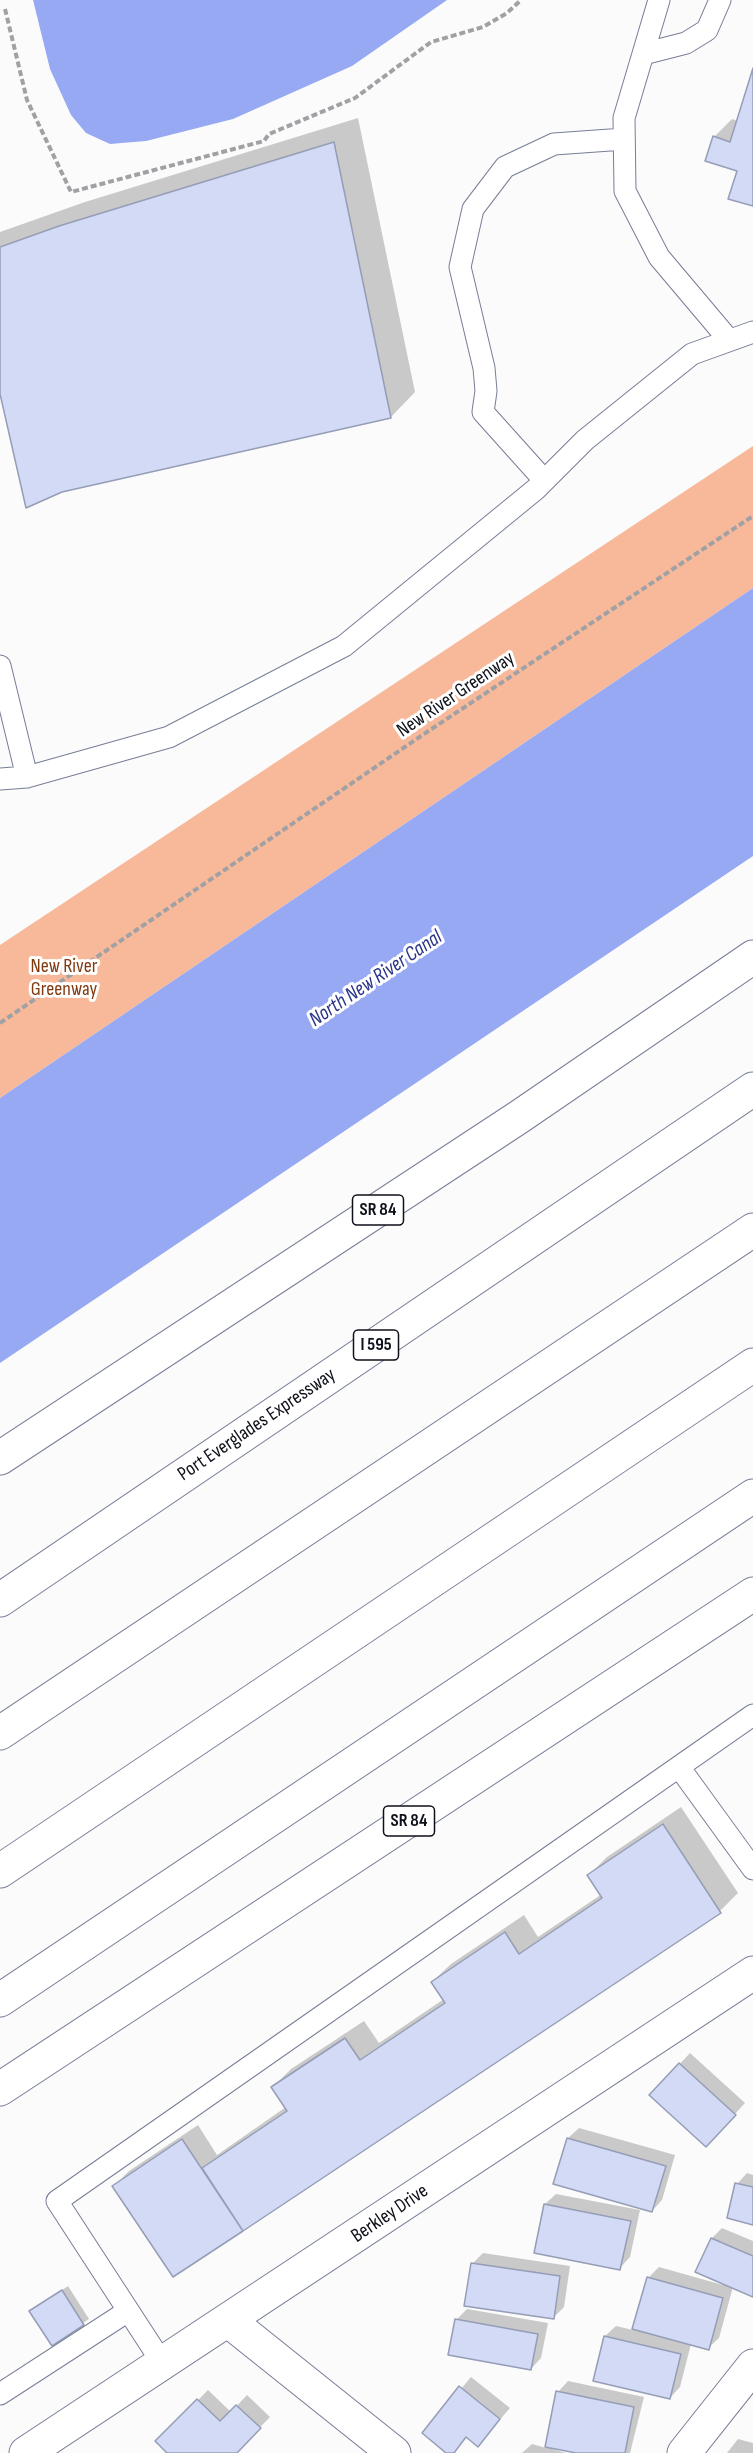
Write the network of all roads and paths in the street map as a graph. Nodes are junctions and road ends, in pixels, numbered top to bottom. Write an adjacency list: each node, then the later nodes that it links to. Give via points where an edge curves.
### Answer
1 (520, 0): 4 (path, via 483,27 431,42 355,98 269,134 264,141 71,192 27,100)
2 (659, 0): 5 (lane)
3 (720, 0): 5 (lane, via 707,30 686,44)
4 (5, 9)
5 (643, 54): 6 (lane, via 624,117)
6 (624, 139): 8 (lane, via 626,191 659,257); 9 (lane, via 554,144 505,167 473,209 459,267 484,368 483,412)
7 (753, 332): 8 (lane)
8 (729, 340): 9 (lane, via 692,354 585,440)
9 (544, 480): 12 (lane, via 344,646 169,737)
10 (753, 516): 15 (path, New River Greenway)
11 (0, 666): 12 (lane)
12 (27, 777): 13 (lane)
13 (0, 779)
14 (753, 957): 19 (main road, SR 84, via 519,1117)
15 (0, 1023)
16 (753, 1089): 22 (main road, Port Everglades Expressway / I 595)
17 (753, 1230): 24 (main road)
18 (753, 1365): 27 (main road)
19 (0, 1458)
20 (753, 1496): 29 (main road)
21 (753, 1594): 30 (main road, SR 84)
22 (0, 1600)
23 (753, 1715): 25 (lane)
24 (0, 1733)
25 (678, 1767): 26 (lane); 33 (lane, via 57,2201)
26 (753, 1869)
27 (0, 1871)
28 (753, 1973): 34 (main road, Berkley Drive)
29 (0, 2000)
30 (64, 2048): 31 (main road); 32 (main road, SR 84)
31 (0, 2060)
32 (0, 2089)
33 (128, 2311): 35 (lane); 37 (lane)
34 (230, 2321): 35 (main road, Berkley Drive); 39 (main road)
35 (163, 2364): 38 (main road, Berkley Drive)
36 (753, 2366): 40 (main road)
37 (0, 2394)
38 (26, 2453)
39 (394, 2453)
40 (684, 2453)

